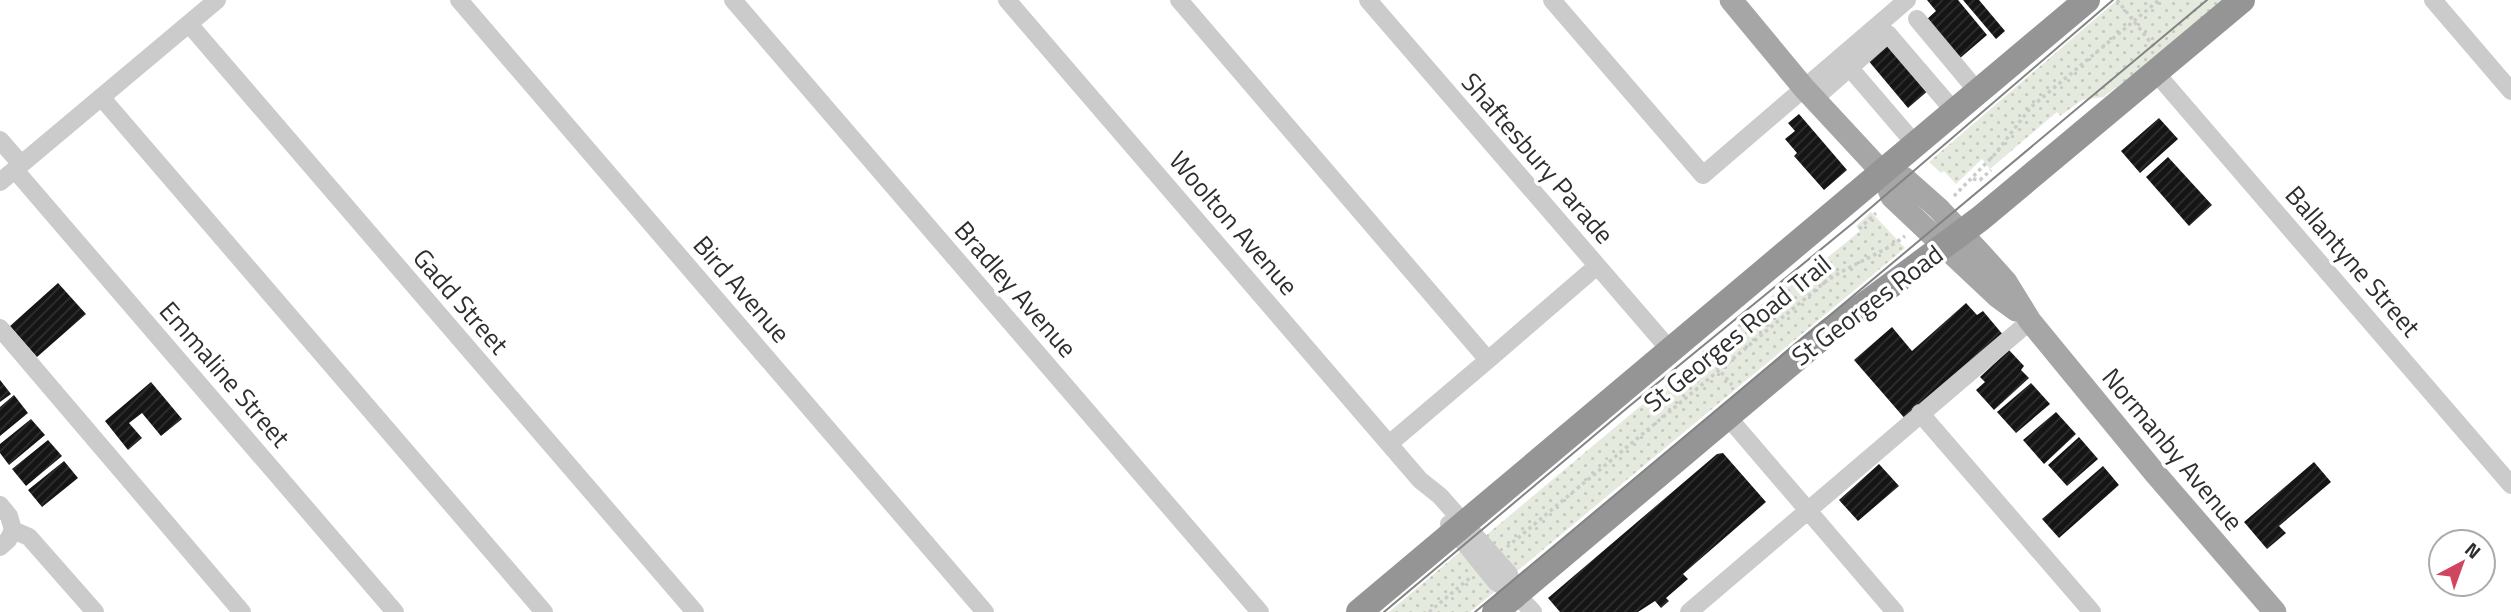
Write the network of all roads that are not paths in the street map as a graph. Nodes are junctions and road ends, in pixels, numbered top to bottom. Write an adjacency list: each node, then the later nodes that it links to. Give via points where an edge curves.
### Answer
1 (217, 0): 14 (street)
2 (459, 0): 48 (street, Bird Avenue)
3 (733, 0): 49 (street, Bradley Avenue)
4 (1007, 0): 35 (street, Woolton Avenue)
5 (1180, 0): 32 (street)
6 (1368, 0): 28 (street, Shaftesbury Parade)
7 (1552, 0): 19 (street, via 1703,175)
8 (1731, 0): 19 (main road, Normanby Avenue)
9 (1907, 0): 19 (street)
10 (2087, 0): 18 (highway)
11 (2242, 0): 16 (highway, St Georges Road)
12 (2433, 0): 17 (street)
13 (1917, 19): 18 (street)
14 (189, 23): 20 (street); 47 (street, Gadd Street)
15 (1849, 67): 19 (street); 21 (street, via 1888,34); 23 (street)
16 (2162, 67): 27 (highway, St Georges Road); 36 (street, Ballantyne Street)
17 (2511, 91)
18 (1978, 92): 21 (highway)
19 (1809, 94): 25 (main road, Normanby Avenue)
20 (101, 97): 24 (street); 46 (street)
21 (1954, 111): 23 (highway)
22 (0, 140): 24 (street, Emmaline Street)
23 (1915, 144): 25 (highway)
24 (18, 167): 26 (street); 45 (street, Emmaline Street)
25 (1882, 172): 27 (main road, Normanby Avenue, via 1892,197 1920,224); 27 (main road, Normanby Avenue, via 1904,178 1939,209); 31 (highway)
26 (0, 182)
27 (1953, 240): 29 (main road, Normanby Avenue, via 1997,296); 33 (highway, St Georges Road, via 1857,309)
28 (1597, 267): 31 (street, Shaftesbury Parade); 32 (street)
29 (2030, 321): 34 (street); 55 (main road, Normanby Avenue)
30 (0, 328): 44 (street)
31 (1679, 342): 39 (highway)
32 (1488, 360): 35 (street)
33 (1736, 408): 38 (street); 42 (highway, St Georges Road)
34 (1920, 413): 38 (street); 54 (street)
35 (1389, 443): 39 (street, Woolton Avenue, via 1434,505)
36 (2511, 485)
37 (0, 505): 40 (street)
38 (1807, 510): 52 (street); 53 (street)
39 (1459, 528): 42 (street, Woolton Avenue, via 1489,562 1499,585); 50 (highway)
40 (13, 530): 41 (street); 43 (street, via 29,537)
41 (0, 547)
42 (1525, 603): 51 (highway, St Georges Road)
43 (96, 612)
44 (242, 612)
45 (395, 612)
46 (544, 612)
47 (695, 612)
48 (985, 612)
49 (1260, 612)
50 (1359, 612)
51 (1495, 612)
52 (1689, 612)
53 (1895, 612)
54 (2092, 612)
55 (2275, 612)

